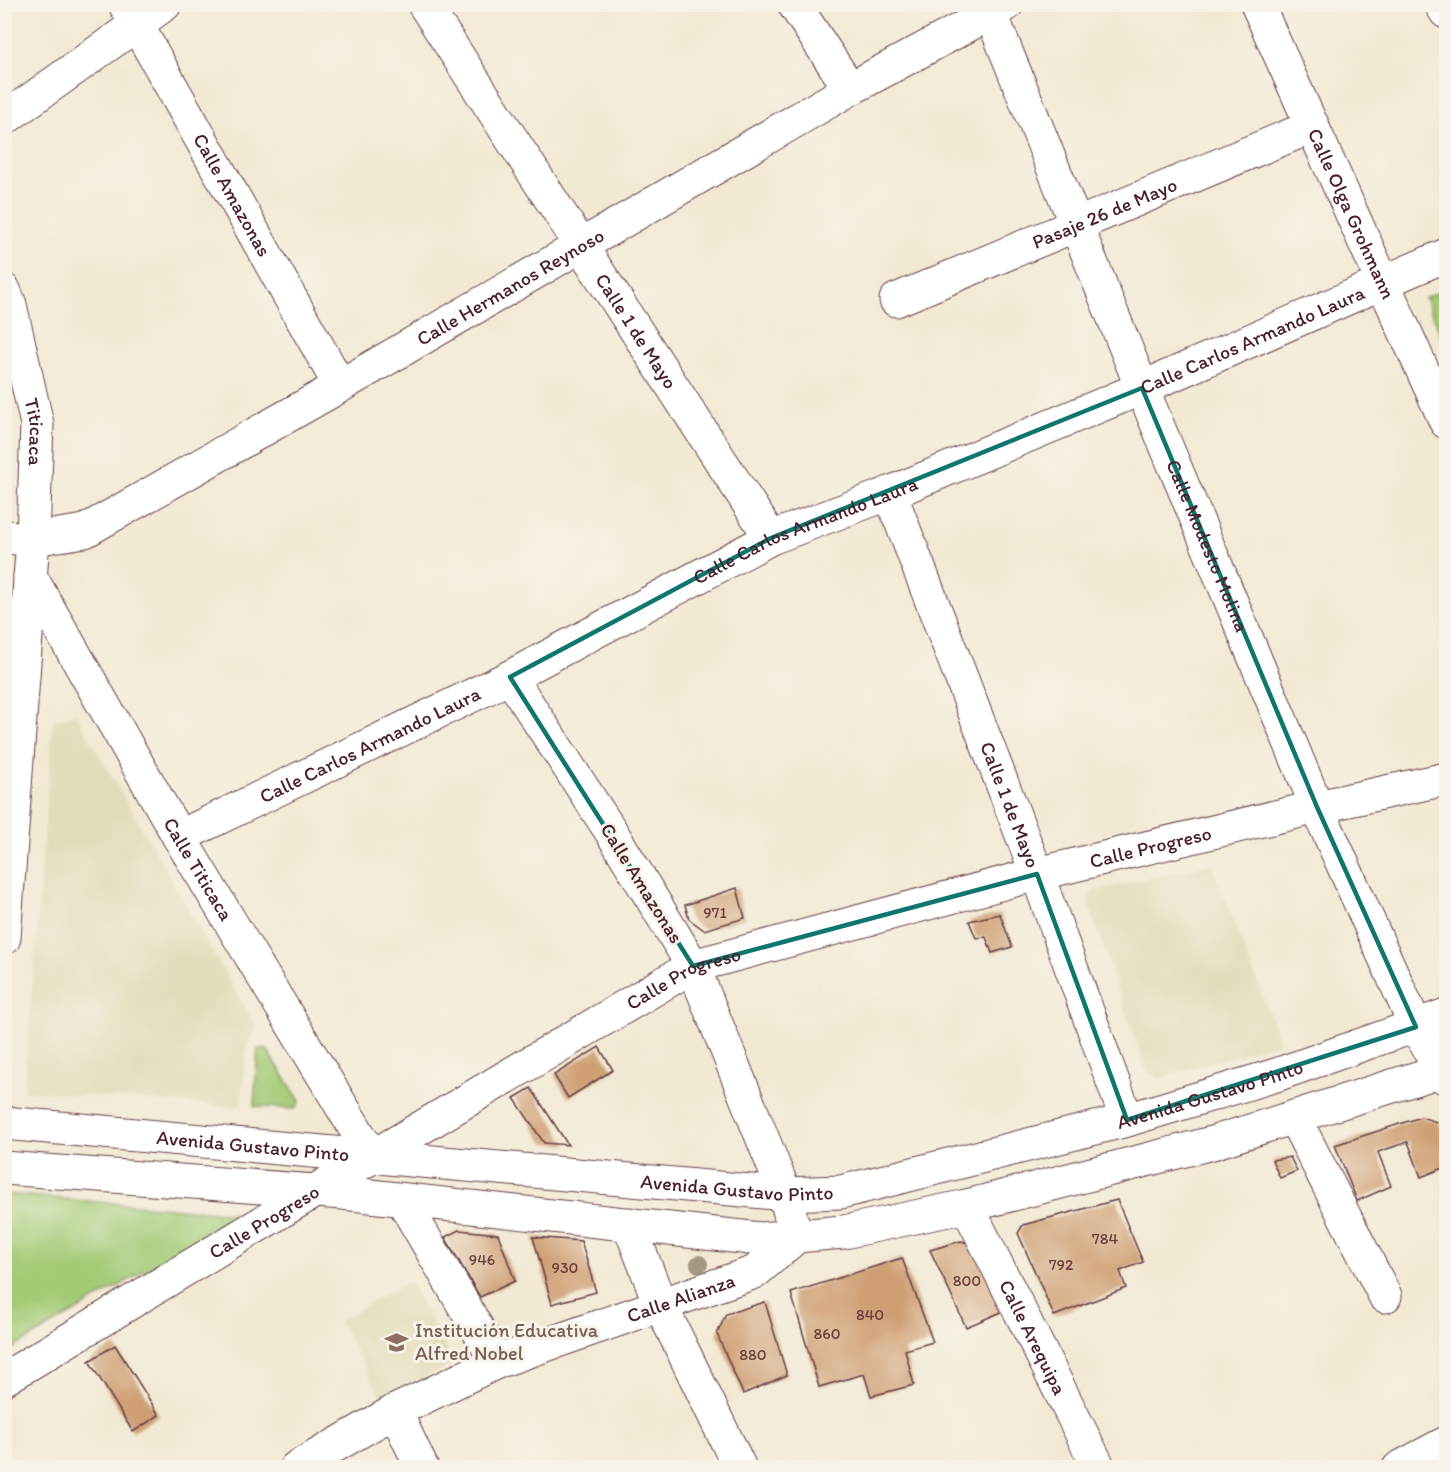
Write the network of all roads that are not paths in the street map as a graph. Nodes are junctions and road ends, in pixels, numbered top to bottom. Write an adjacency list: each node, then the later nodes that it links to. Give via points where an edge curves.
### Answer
1 (165, 4): 8 (street)
2 (424, 4): 13 (street, Calle 1 de Mayo)
3 (794, 4): 9 (street)
4 (1257, 4): 11 (street, Calle Olga Grohmann)
5 (1441, 4): 7 (street)
6 (999, 9): 9 (street, Calle Hermanos Reynoso); 12 (street, Calle Modesto Molina)
7 (1446, 12)
8 (131, 14): 10 (street); 18 (street, Calle Amazonas)
9 (850, 89): 13 (street, Calle Hermanos Reynoso)
10 (4, 119)
11 (1313, 126): 12 (street, Pasaje 26 de Mayo); 15 (street, Calle Olga Grohmann)
12 (1076, 227): 17 (street, Pasaje 26 de Mayo); 19 (street, Calle Modesto Molina)
13 (582, 244): 18 (street, Calle Hermanos Reynoso); 23 (street, Calle 1 de Mayo)
14 (1446, 255): 15 (street, Calle Carlos Armando Laura)
15 (1384, 281): 19 (street, Calle Carlos Armando Laura); 20 (street, Calle Olga Grohmann)
16 (4, 290): 22 (street, Titicaca, via 37,424)
17 (896, 300)
18 (340, 386): 22 (street, Calle Hermanos Reynoso, via 85,531)
19 (1142, 388): 21 (street, Calle Carlos Armando Laura); 27 (street, Calle Modesto Molina)
20 (1446, 422)
21 (890, 493): 23 (street, Calle Carlos Armando Laura); 30 (street, Calle 1 de Mayo)
22 (19, 538): 24 (street, Titicaca)
23 (771, 538): 25 (street, Calle Carlos Armando Laura)
24 (30, 576): 28 (street, Titicaca); 29 (street, Calle Titicaca)
25 (510, 677): 29 (street, Calle Carlos Armando Laura); 32 (street, Calle Amazonas)
26 (1446, 779): 27 (street, Calle Progreso)
27 (1317, 807): 30 (street, Calle Progreso); 34 (street, Calle Modesto Molina)
28 (9, 826): 31 (street, Titicaca)
29 (179, 837): 39 (street, Calle Titicaca)
30 (1038, 874): 32 (street, Calle Progreso); 37 (street, Calle 1 de Mayo)
31 (4, 938)
32 (693, 966): 39 (street, Calle Progreso); 42 (street, Calle Amazonas)
33 (1446, 1015): 34 (street, Avenida Gustavo Pinto)
34 (1416, 1027): 35 (street, Calle Modesto Molina); 37 (street, Avenida Gustavo Pinto)
35 (1445, 1073): 36 (street, Avenida Gustavo Pinto)
36 (1294, 1118): 44 (street, Avenida Gustavo Pinto); 47 (street)
37 (1127, 1120): 42 (street, Avenida Gustavo Pinto, via 841,1192)
38 (4, 1123): 39 (street, Avenida Gustavo Pinto)
39 (373, 1158): 41 (street, Calle Progreso); 42 (street, Avenida Gustavo Pinto)
40 (4, 1167): 41 (street, Avenida Gustavo Pinto)
41 (313, 1192): 43 (street, Avenida Gustavo Pinto); 50 (street, Calle Progreso)
42 (785, 1194): 46 (street, Calle Amazonas)
43 (403, 1201): 45 (street, Avenida Gustavo Pinto); 49 (street)
44 (968, 1206): 46 (street, Avenida Gustavo Pinto, via 908,1221); 56 (street, Calle Arequipa)
45 (629, 1224): 46 (street, Avenida Gustavo Pinto, via 760,1239); 48 (street)
46 (796, 1238): 48 (street, Calle Alianza, via 755,1272)
47 (1385, 1296)
48 (660, 1304): 49 (street, Calle Alianza); 55 (street)
49 (497, 1362): 51 (street, Calle Alianza)
50 (4, 1379)
51 (395, 1411): 53 (street, Calle Alianza); 54 (street)
52 (1446, 1443): 57 (street)
53 (296, 1467)
54 (422, 1467)
55 (740, 1467)
56 (1099, 1467)
57 (1399, 1467)

